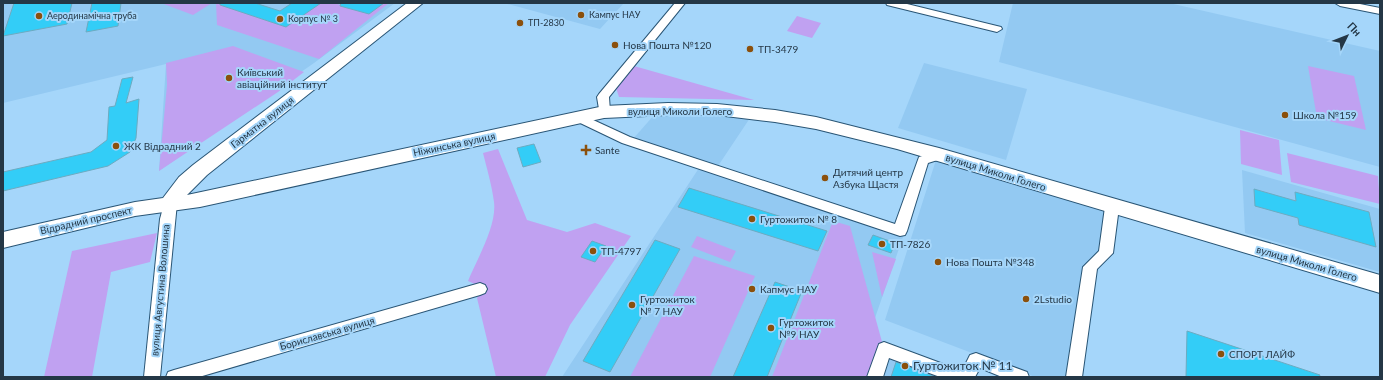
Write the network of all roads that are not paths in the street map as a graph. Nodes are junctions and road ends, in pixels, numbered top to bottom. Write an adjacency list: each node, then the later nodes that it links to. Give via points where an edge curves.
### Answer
1 (416, 3): 10 (main road, Гарматна вулиця, via 200,170 186,182)
2 (680, 3): 7 (street, via 603,97)
3 (891, 3): 6 (street)
4 (1340, 3): 5 (street)
5 (1380, 11)
6 (997, 29)
7 (604, 112): 8 (main road, Ніжинська вулиця); 9 (main road, вулиця Миколи Голего, via 671,109 761,114 835,128)
8 (578, 117): 9 (street, via 626,140 900,231 923,160); 10 (main road, Ніжинська вулиця, via 200,200)
9 (940, 155): 11 (main road, вулиця Миколи Голего)
10 (170, 203): 12 (main road, Відрадний проспект); 15 (street, вулиця Августина Волошина)
11 (1112, 207): 13 (main road, вулиця Миколи Голего); 21 (street, via 1106,253 1090,267)
12 (3, 240)
13 (1380, 284)
14 (480, 289): 16 (street, Бориславська вулиця)
15 (152, 377)
16 (174, 377)
17 (875, 377): 18 (street, via 884,349)
18 (959, 377)
19 (967, 377): 20 (street, via 976,360)
20 (1021, 377)
21 (1074, 377)

